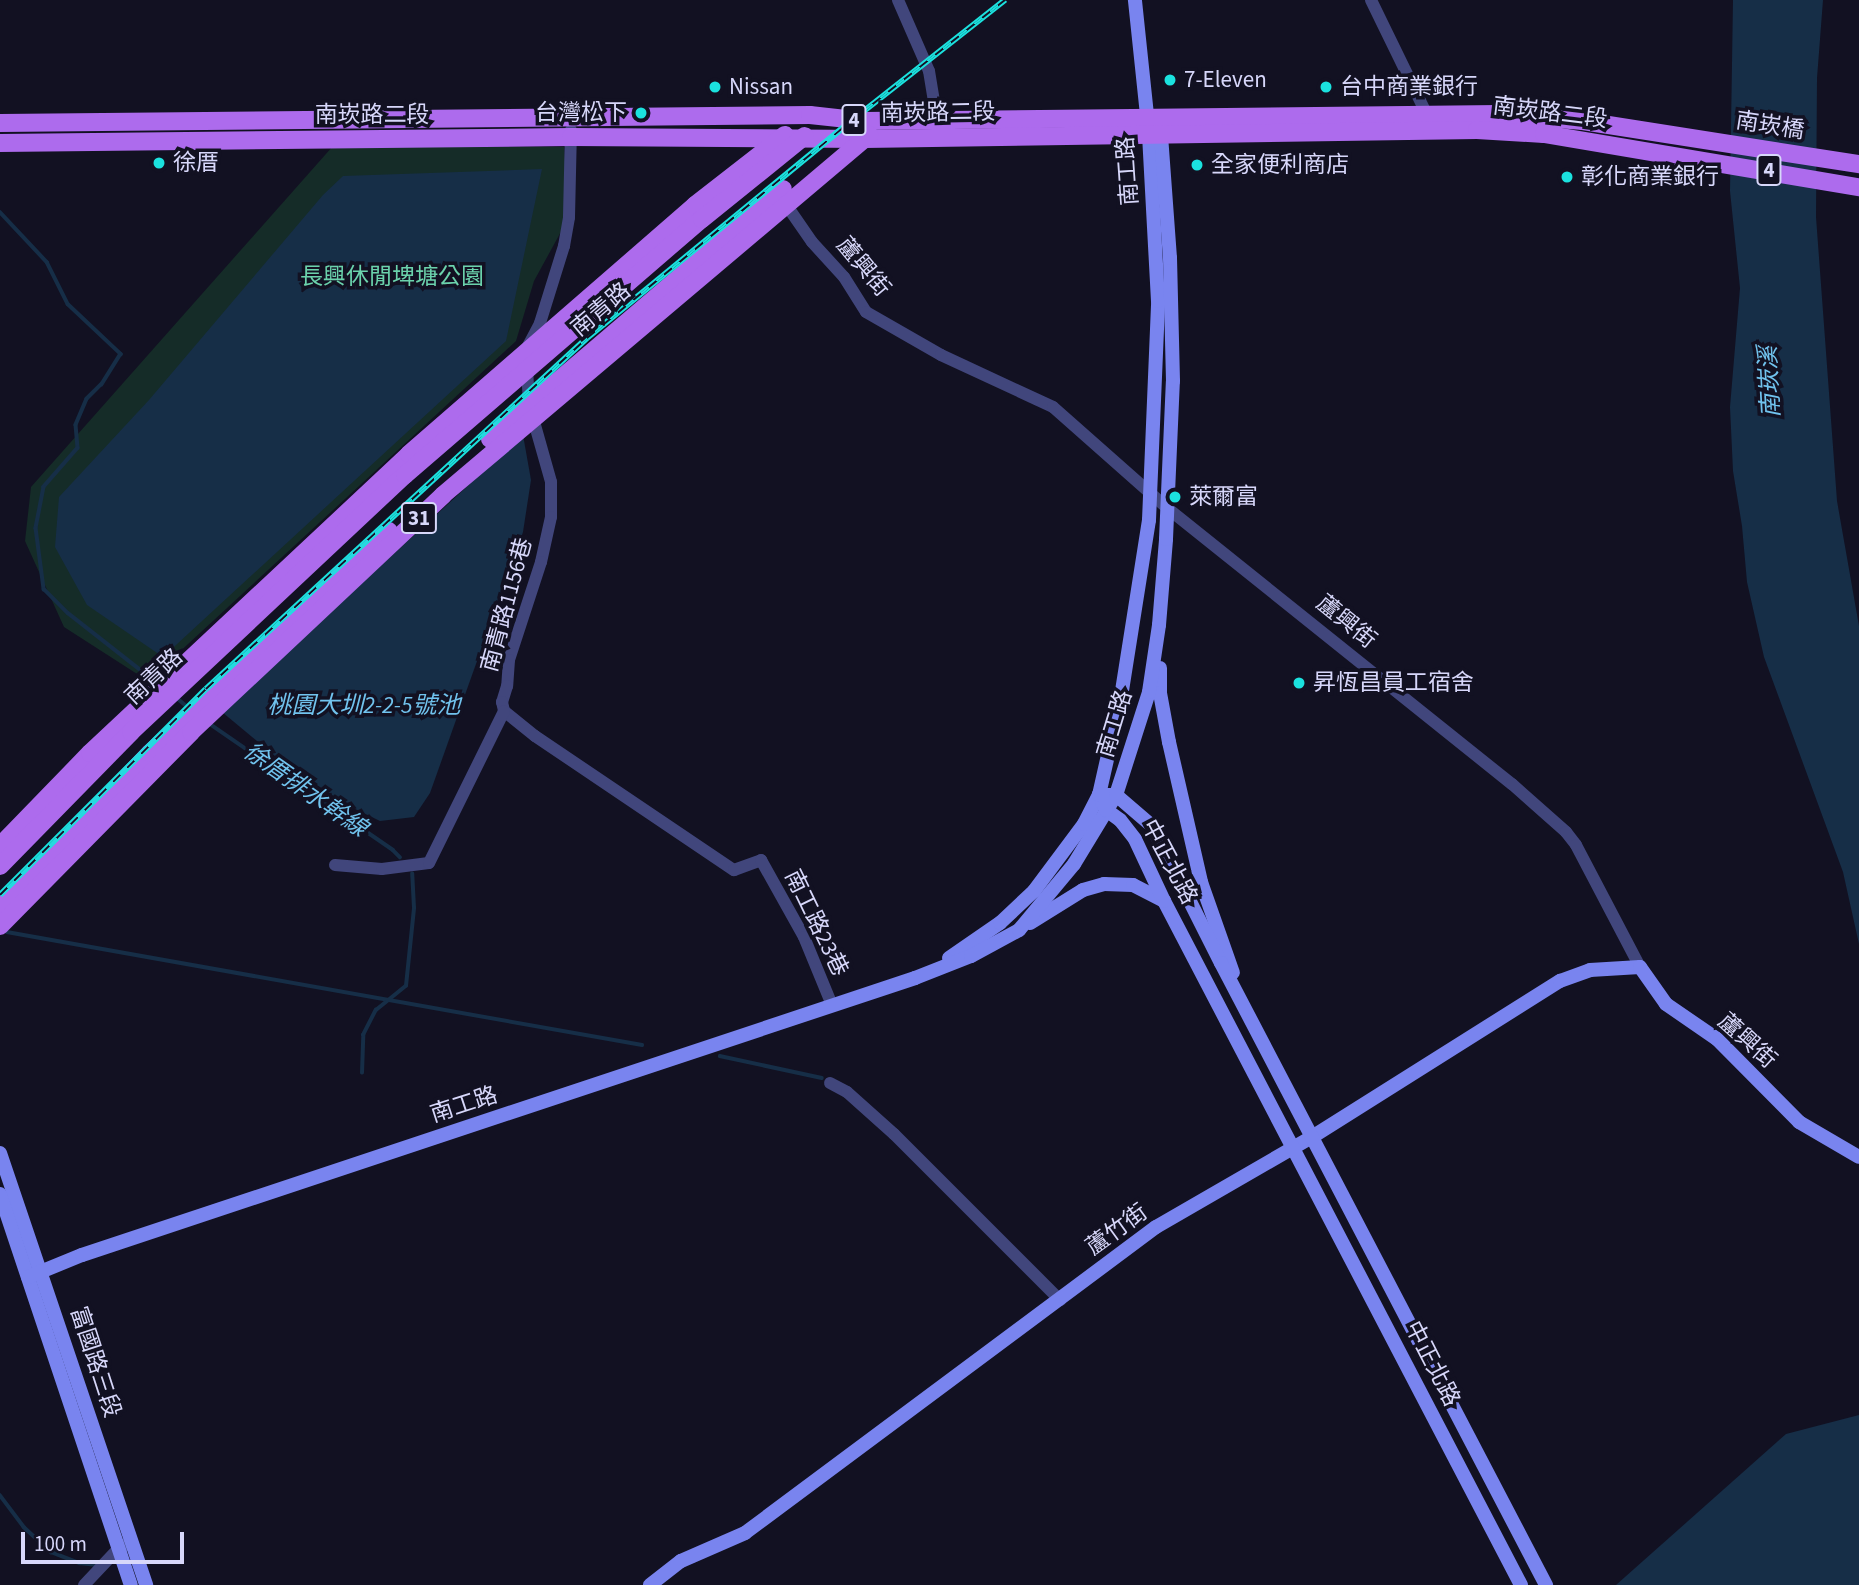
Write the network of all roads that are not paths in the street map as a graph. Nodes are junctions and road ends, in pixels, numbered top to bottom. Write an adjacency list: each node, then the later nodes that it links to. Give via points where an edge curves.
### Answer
1 (898, 0): 7 (street, via 929,71)
2 (1135, 0): 9 (street)
3 (1371, 0): 4 (street)
4 (1427, 115): 9 (main road, 南崁路二段 / 4); 14 (main road, 南崁路二段 / 4, via 1499,114 1583,121)
5 (818, 116): 6 (main road, 南崁路二段 / 4); 10 (main road, 南崁路二段 / 4); 12 (main road, 31); 13 (main road, 南青路 / 31)
6 (571, 119): 8 (main road, 南崁路二段 / 4); 11 (street)
7 (937, 120): 9 (main road, 南崁路二段 / 4); 10 (main road, 南崁路二段 / 4, via 883,121)
8 (0, 123)
9 (1152, 129): 10 (main road, 南崁路二段 / 4); 16 (main road, 南崁路二段 / 4, via 1477,130 1544,134); 23 (street, 南工路, via 1158,301); 25 (street, 南工路, via 1170,258 1172,367)
10 (858, 133): 13 (main road, 南崁路二段 / 4); 19 (main road, 31); 22 (main road, 南青路 / 31)
11 (571, 137): 12 (main road, 南崁路二段 / 4); 15 (main road, 南崁路二段 / 4); 20 (street, via 564,246)
12 (782, 138): 13 (main road, 南崁路二段 / 4); 20 (main road, 31, via 695,205)
13 (803, 138): 21 (main road, 南青路 / 31)
14 (1707, 141): 17 (main road, 南崁橋 / 4)
15 (0, 143)
16 (1708, 159): 18 (main road, 南崁橋 / 4)
17 (1859, 164)
18 (1859, 187)
19 (785, 203): 22 (main road, 31); 23 (street, 蘆興街, via 866,312 942,355 1053,407)
20 (527, 349): 21 (street, 南青路1156巷); 26 (main road, 31)
21 (527, 371): 22 (street, 南青路1156巷); 24 (main road, 南青路 / 31)
22 (531, 411): 27 (main road, 南青路 / 31); 28 (main road, 31); 30 (street, 南青路1156巷, via 551,482 551,517 509,660)
23 (1149, 492): 25 (street, 蘆興街); 33 (street, 南工路, via 1144,557 1121,697)
24 (378, 500): 26 (main road, 南青路); 38 (main road, 南青路 / 31, via 131,732)
25 (1166, 507): 29 (street, 南工路); 43 (street, 蘆興街, via 1566,832)
26 (328, 529): 36 (main road, 31, via 90,753)
27 (375, 543): 28 (main road, 南青路); 32 (main road, 南青路 / 31)
28 (356, 579): 31 (main road, 31)
29 (1159, 625): 34 (street, 南工路, via 1143,720); 45 (street, via 1160,693 1178,785 1201,882)
30 (504, 711): 37 (street, via 429,863 382,869); 46 (street, 南工路23巷, via 734,870 761,860 804,937)
31 (160, 763): 32 (main road, 南青路); 41 (main road, 31)
32 (112, 792): 40 (main road, 南青路 / 31)
33 (1099, 795): 34 (street); 35 (street, 中正北路); 44 (street, 南工路, via 1084,824 1034,891 1000,923)
34 (1116, 795): 35 (street, 南工路); 45 (street, 中正北路, via 1152,826)
35 (1106, 810): 39 (street, 中正北路, via 1135,839); 42 (street, 南工路, via 1074,864)
36 (0, 846)
37 (335, 865)
38 (0, 866)
39 (1164, 901): 42 (street, via 1133,885 1104,884 1083,890); 49 (street, 中正北路)
40 (0, 909)
41 (0, 926)
42 (1019, 930): 44 (street, 南工路)
43 (1640, 967): 48 (street, 蘆竹街, via 1604,967 1560,981); 51 (street, 蘆興街, via 1666,1004 1717,1039 1799,1122)
44 (915, 978): 46 (street, 南工路)
45 (1241, 998): 48 (street, 中正北路)
46 (832, 1005): 53 (street, 南工路)
47 (830, 1083): 54 (street, via 894,1134)
48 (1312, 1137): 49 (street, 蘆竹街); 61 (street, 中正北路)
49 (1294, 1147): 54 (street, 蘆竹街, via 1156,1227); 60 (street, 中正北路)
50 (0, 1153): 53 (street, 富國路三段)
51 (1859, 1157)
52 (0, 1194): 53 (street, 富國路三段)
53 (34, 1274): 55 (street, 富國路三段)
54 (1060, 1300): 59 (street, 蘆竹街, via 746,1533 681,1561)
55 (125, 1545): 56 (street); 57 (street, 富國路三段); 58 (street, 富國路三段)
56 (84, 1585)
57 (131, 1585)
58 (146, 1585)
59 (650, 1585)
60 (1521, 1585)
61 (1546, 1585)

